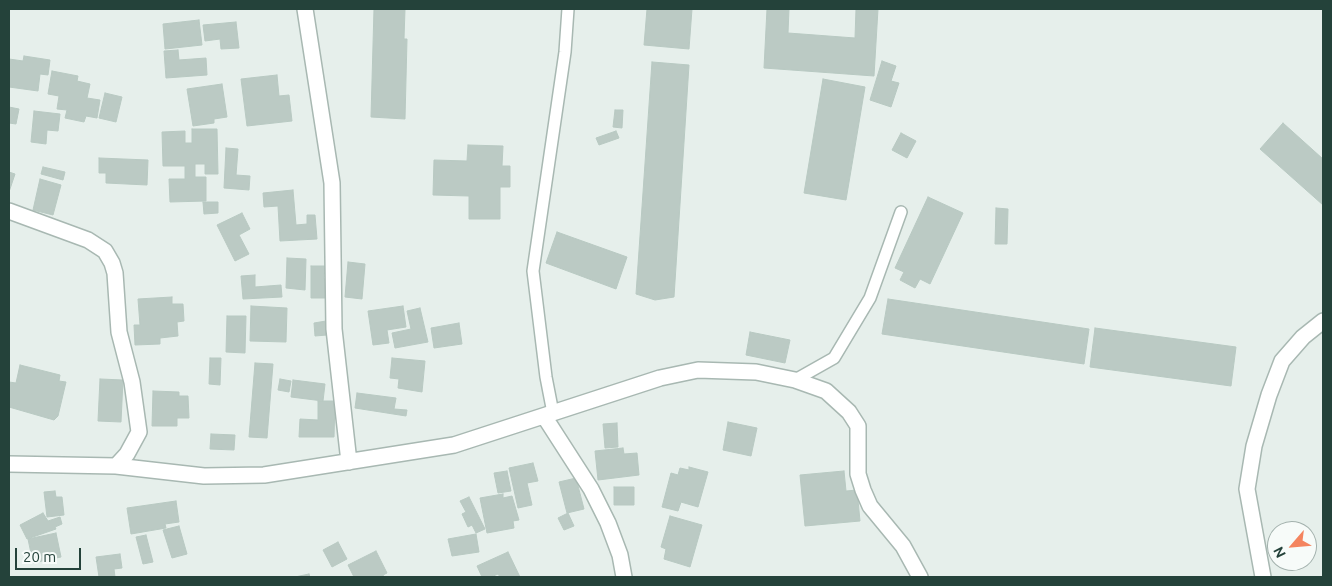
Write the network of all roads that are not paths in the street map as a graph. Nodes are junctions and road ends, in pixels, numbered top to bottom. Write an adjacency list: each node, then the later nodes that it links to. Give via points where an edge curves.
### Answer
1 (305, 9): 8 (street, via 332,183 334,329)
2 (568, 9): 7 (lane, via 565,52 533,271)
3 (9, 211): 10 (street, via 88,240 104,251 112,263 119,332 132,382 138,432 127,454)
4 (901, 212): 6 (lane, via 870,298 834,358)
5 (1323, 321): 13 (street, via 1282,360 1254,446 1247,488)
6 (795, 380): 7 (street, via 756,372 698,370 660,378); 12 (street, via 826,391 849,412 858,426 858,474 863,490 870,506 903,546)
7 (549, 415): 8 (street, via 454,445); 11 (street, via 608,523)
8 (349, 462): 10 (street, via 264,476 204,476)
9 (9, 464): 10 (street)
10 (116, 466)
11 (624, 577)
12 (920, 577)
13 (1263, 577)

